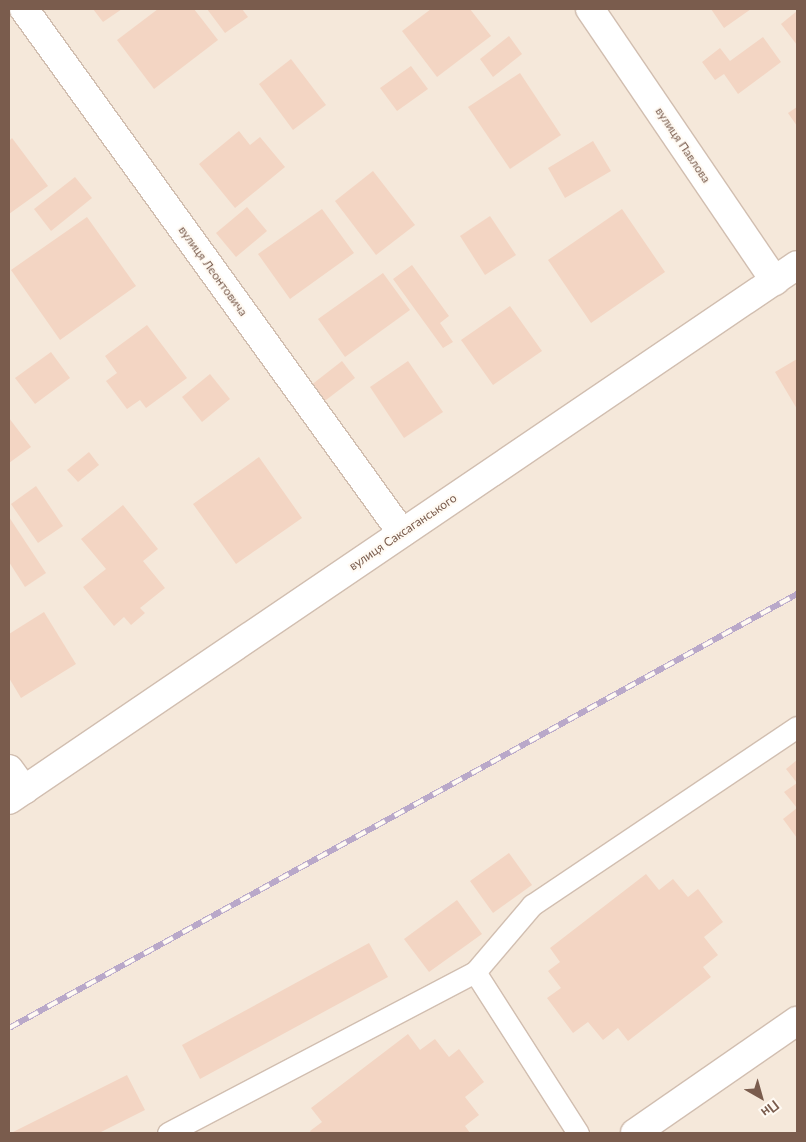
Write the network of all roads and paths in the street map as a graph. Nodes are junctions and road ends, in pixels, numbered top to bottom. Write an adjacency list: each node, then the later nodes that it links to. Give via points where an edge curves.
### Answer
1 (24, 9): 5 (street, вулиця Леонтовича)
2 (590, 9): 4 (street, вулиця Павлова)
3 (797, 265): 4 (street, вулиця Саксаганського)
4 (775, 281): 5 (street, вулиця Саксаганського)
5 (402, 533): 7 (street, вулиця Саксаганського)
6 (797, 727): 8 (lane, via 532,905)
7 (14, 786)
8 (476, 972): 10 (lane); 11 (lane)
9 (797, 1021): 12 (street)
10 (168, 1133)
11 (578, 1133)
12 (636, 1133)

